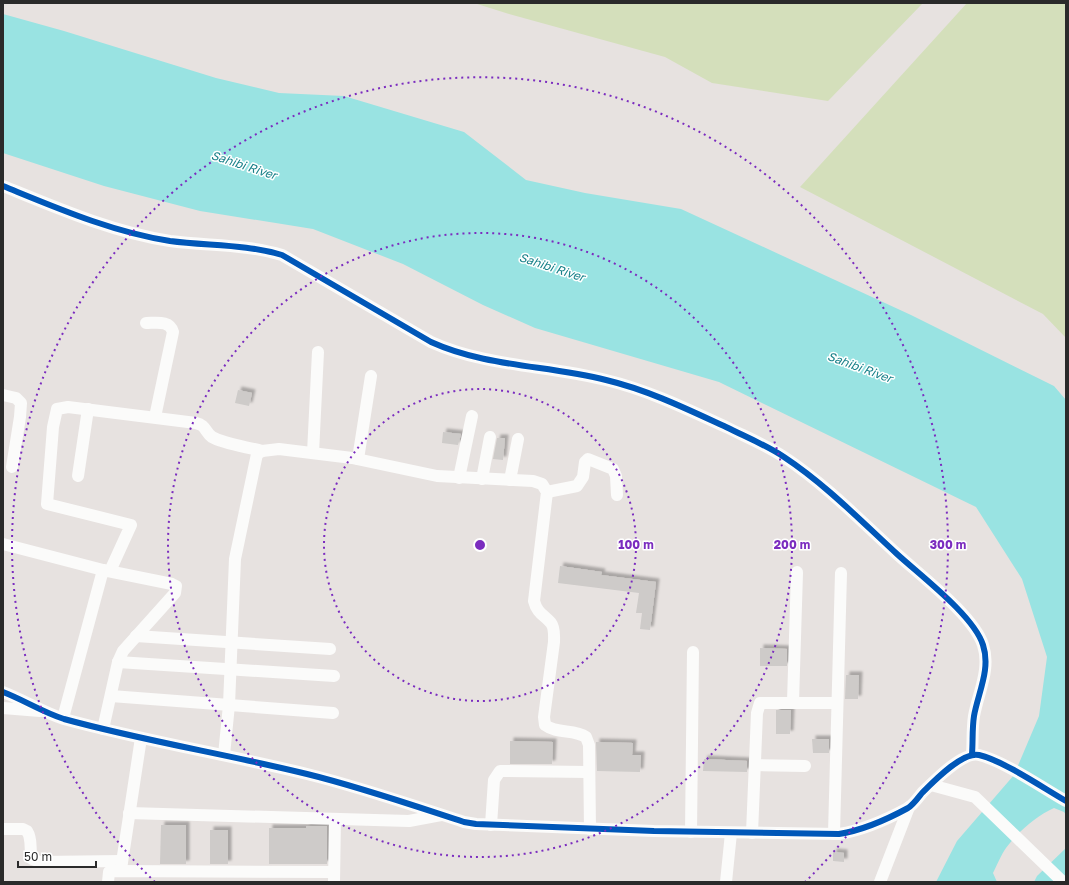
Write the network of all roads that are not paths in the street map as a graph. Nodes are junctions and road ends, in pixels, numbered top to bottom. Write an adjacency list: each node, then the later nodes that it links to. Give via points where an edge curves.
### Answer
1 (3, 186): 43 (street, via 110,228 170,240 256,248 282,255 447,350 478,359 561,371 636,388 669,400 766,446 814,478 969,620 978,633 986,661 974,716)
2 (146, 323): 8 (street, via 168,324 173,332)
3 (318, 352): 12 (street)
4 (371, 376): 13 (street)
5 (3, 395): 14 (street, via 16,398 21,403)
6 (88, 409): 8 (street); 15 (street); 22 (street, via 57,409 53,427 47,504 131,525)
7 (472, 416): 16 (street)
8 (155, 417): 11 (street, via 202,424 209,434 219,440)
9 (490, 437): 17 (street)
10 (518, 439): 18 (street)
11 (262, 450): 12 (street); 26 (street, via 254,464 235,559)
12 (313, 453): 13 (street)
13 (358, 459): 16 (street, via 424,474)
14 (12, 467)
15 (78, 476)
16 (459, 478): 17 (street)
17 (482, 479): 18 (street)
18 (510, 480): 19 (street, via 542,484)
19 (547, 492): 20 (street, via 577,486 583,477 585,462 588,459 613,468); 47 (street, via 534,601 536,609 551,624 553,630 554,642 545,725 550,729 579,733 586,737)
20 (617, 495)
21 (3, 544): 22 (street)
22 (107, 570): 25 (street, via 176,586 175,593); 40 (street)
23 (797, 572): 34 (street)
24 (841, 573): 35 (street)
25 (136, 636): 26 (street); 29 (street, via 122,651)
26 (230, 641): 27 (street); 30 (street)
27 (330, 649)
28 (693, 652): 57 (street)
29 (118, 662): 30 (street); 33 (street)
30 (229, 670): 31 (street); 36 (street)
31 (334, 676)
32 (3, 692): 38 (street, via 18,697)
33 (111, 696): 36 (street); 41 (street)
34 (793, 702): 35 (street); 45 (street, via 760,703 757,713)
35 (837, 703): 60 (street)
36 (229, 705): 39 (street); 44 (street)
37 (3, 708): 38 (street)
38 (41, 711): 40 (street)
39 (333, 714)
40 (63, 718): 41 (street)
41 (103, 729): 42 (street)
42 (141, 738): 44 (street); 51 (street)
43 (972, 754): 48 (street, via 959,761); 49 (street, via 998,763)
44 (224, 755): 52 (street, via 334,781)
45 (755, 765): 46 (street); 59 (street)
46 (805, 766)
47 (588, 772): 54 (street, via 500,771 494,780); 56 (street)
48 (931, 785): 50 (street); 66 (street, via 975,797)
49 (1066, 801)
50 (909, 807): 60 (street, via 869,827); 65 (street)
51 (129, 813): 53 (street); 61 (street)
52 (442, 815): 53 (street, via 409,821); 54 (street, via 464,822)
53 (335, 819): 62 (street)
54 (491, 825): 56 (street)
55 (3, 829): 61 (street, via 27,831 31,841 32,859 40,862)
56 (590, 829): 57 (street)
57 (690, 832): 58 (street)
58 (730, 833): 59 (street); 64 (street)
59 (752, 833): 60 (street)
60 (834, 834)
61 (121, 866): 62 (street); 63 (street, via 109,872)
62 (334, 877)
63 (108, 882)
64 (726, 882)
65 (880, 882)
66 (1063, 882)

